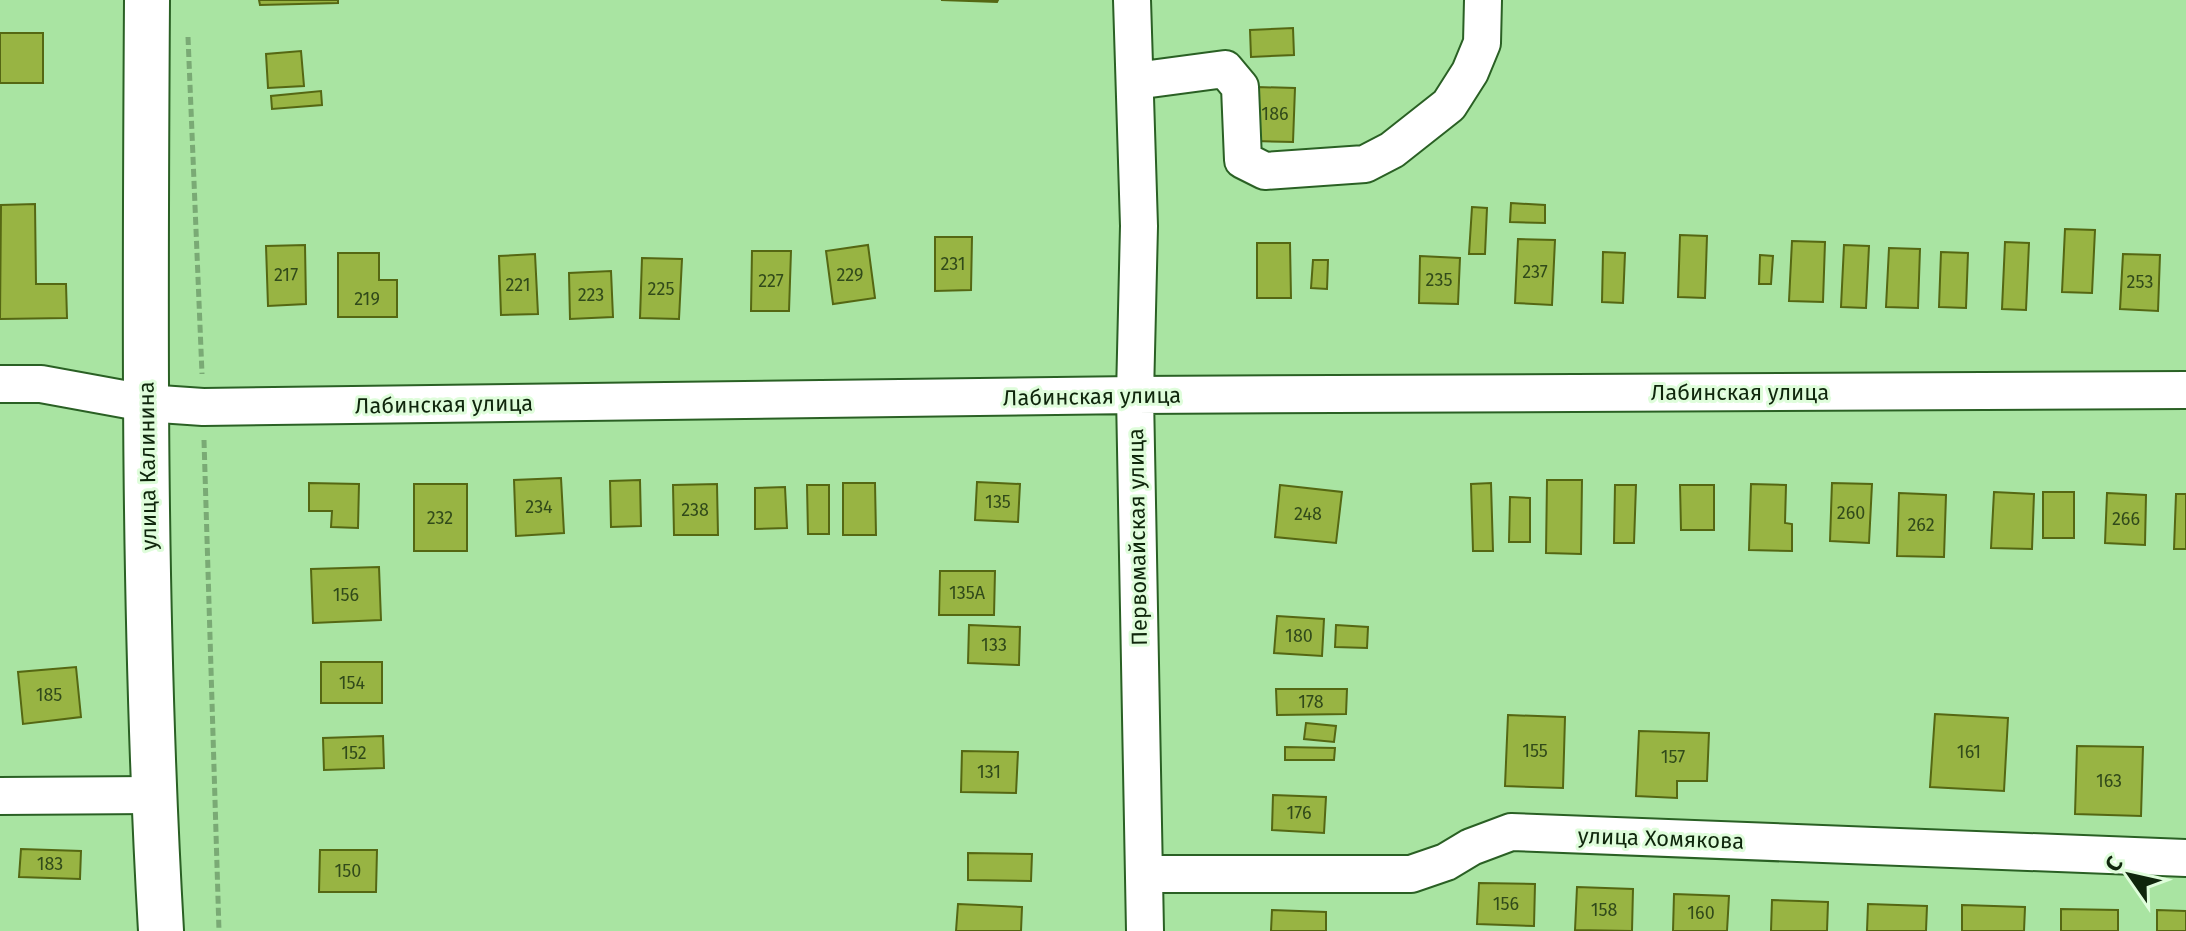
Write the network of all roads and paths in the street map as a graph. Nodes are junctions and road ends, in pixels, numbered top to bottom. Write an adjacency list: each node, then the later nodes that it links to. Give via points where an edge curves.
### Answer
1 (147, 0): 9 (street, улица Калинина)
2 (1132, 0): 5 (street, Первомайская улица)
3 (1483, 0): 5 (street, via 1482,43 1449,105 1392,150 1365,164 1265,171 1243,160 1240,87 1225,69)
4 (188, 31): 10 (path)
5 (1135, 81): 8 (street, Первомайская улица)
6 (0, 384): 9 (street, Лабинская улица, via 41,384)
7 (2186, 390): 8 (street, Лабинская улица)
8 (1135, 395): 10 (street, Лабинская улица); 14 (street, Первомайская улица)
9 (145, 403): 10 (street, Лабинская улица); 11 (street, улица Калинина)
10 (203, 407): 16 (path)
11 (153, 795): 12 (street); 15 (street, улица Калинина)
12 (0, 796)
13 (2186, 858): 14 (street, улица Хомякова, via 1511,832 1411,874)
14 (1144, 874): 17 (street, Первомайская улица)
15 (161, 931)
16 (219, 931)
17 (1145, 931)

